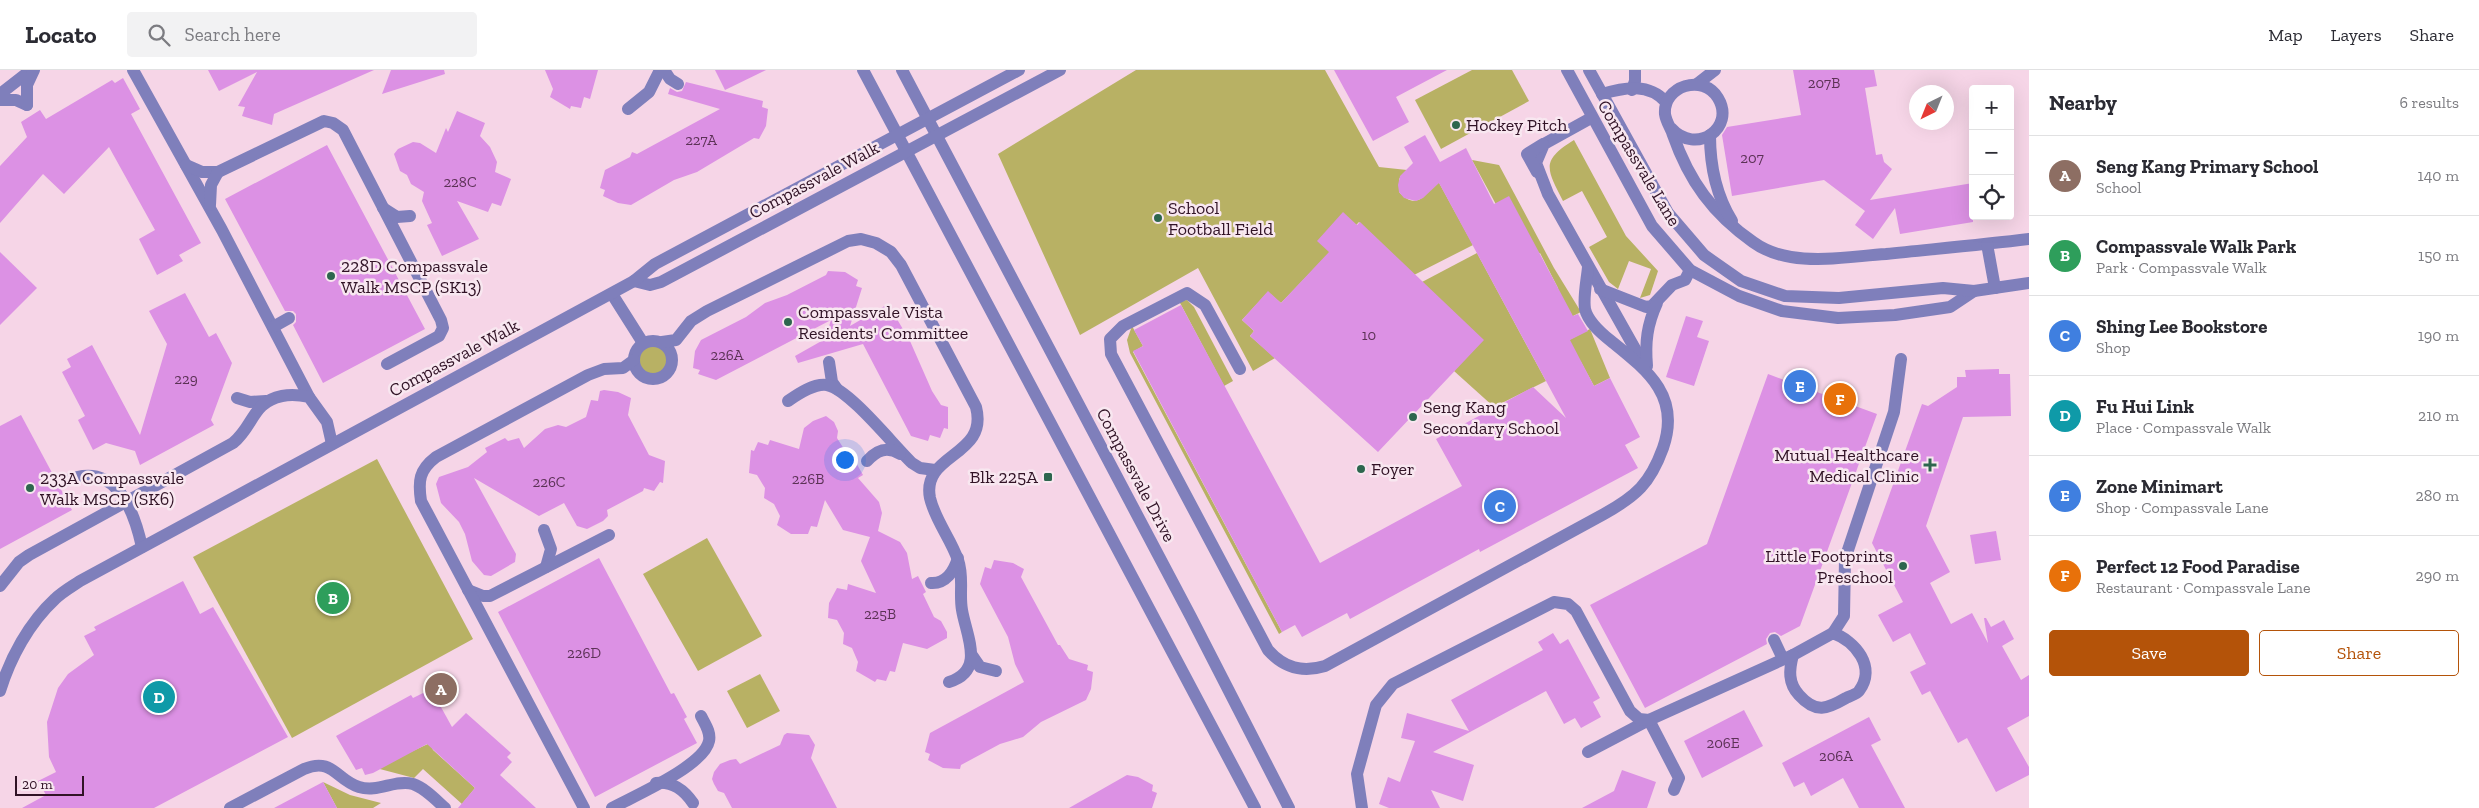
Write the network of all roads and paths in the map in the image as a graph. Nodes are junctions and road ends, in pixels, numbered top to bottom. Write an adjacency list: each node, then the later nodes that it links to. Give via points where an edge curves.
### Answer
1 (32, 70): 16 (street); 18 (street, via 27,86 27,105 16,100)
2 (134, 70): 28 (street)
3 (660, 70): 20 (street, via 649,92)
4 (664, 70): 13 (street)
5 (862, 70): 24 (street)
6 (902, 70): 21 (street, Compassvale Drive)
7 (1019, 70): 21 (street)
8 (1060, 70): 25 (street, Compassvale Walk)
9 (1567, 70): 22 (street, Compassvale Lane)
10 (1589, 70): 17 (street, Compassvale Lane)
11 (1635, 70): 15 (street)
12 (1715, 70): 14 (street)
13 (678, 84)
14 (1697, 84): 19 (street, via 1684,85); 26 (street, via 1709,88 1718,97 1722,110 1720,122)
15 (1632, 90): 17 (street, via 1617,89); 19 (street, via 1650,89)
16 (0, 94)
17 (1602, 94): 42 (street, Compassvale Lane, via 1668,214 1704,255 1742,281 1785,296 1839,298 1943,288)
18 (0, 100)
19 (1666, 102): 23 (street, via 1665,115)
20 (628, 109)
21 (928, 118): 24 (street); 25 (street, Compassvale Drive)
22 (1591, 118): 36 (street, via 1544,144 1536,164 1540,178); 37 (street, Compassvale Lane, via 1652,226)
23 (1671, 128): 26 (street, via 1678,136 1690,141 1703,140); 33 (street, via 1683,162 1698,190)
24 (897, 134): 27 (street); 38 (street, via 655,264)
25 (936, 135): 27 (street, Compassvale Walk); 92 (street, Compassvale Drive)
26 (1710, 135): 33 (street, via 1710,153 1720,194)
27 (907, 150): 38 (street, Compassvale Walk, via 661,282 650,285); 91 (street)
28 (186, 165): 29 (street, via 202,172); 31 (street)
29 (218, 172): 30 (street, via 324,121 343,130); 31 (street, via 209,194)
30 (383, 208): 32 (street, via 397,217); 52 (street, via 442,320 443,328 439,336)
31 (211, 211): 46 (street)
32 (410, 216)
33 (1736, 227): 35 (street, via 1769,251 1792,257 1835,259)
34 (2029, 239): 35 (street)
35 (1987, 244): 40 (street)
36 (1588, 267): 41 (street); 54 (street, via 1585,309 1597,329)
37 (1690, 270): 42 (street, Compassvale Lane, via 1739,296 1782,311 1838,318 1950,307); 44 (street, via 1685,280 1663,292)
38 (634, 281): 43 (street, Compassvale Walk)
39 (2029, 283): 40 (street, Compassvale Lane)
40 (1995, 288): 42 (street, Compassvale Lane)
41 (1600, 289): 44 (street, via 1646,307); 54 (street)
42 (1974, 291)
43 (612, 294): 48 (street); 60 (street, Compassvale Walk)
44 (1657, 303): 54 (street, via 1646,332)
45 (289, 318): 46 (street)
46 (273, 327): 56 (street)
47 (662, 342): 48 (street, via 649,340); 50 (street, via 673,356 665,376 655,379 644,376); 63 (street, via 676,340 691,321 707,311 837,245 861,239 876,243 891,252 901,265 979,417 972,438 958,454)
48 (643, 343): 50 (street)
49 (1900, 359): 74 (street, via 1894,412 1844,559 1844,616)
50 (634, 360): 73 (street, via 623,368 604,369 582,378 426,464 420,475 421,501)
51 (829, 362): 55 (street, via 832,382)
52 (387, 364)
53 (1240, 369): 54 (street, via 1205,305 1187,293 1123,326 1110,339 1111,354 1268,650 1280,662 1296,669 1325,666 1636,495 1655,468 1668,429 1669,413)
54 (1648, 371)
55 (837, 389): 59 (street, via 827,385 816,387); 61 (street, via 864,412)
56 (309, 397): 58 (street, via 291,394); 60 (street, via 327,422)
57 (237, 398): 58 (street, via 250,402)
58 (266, 401): 65 (street, via 233,443)
59 (788, 401)
60 (332, 444): 68 (street, Compassvale Walk)
61 (904, 456): 62 (street, via 888,449 873,454); 63 (street, via 920,468)
62 (868, 461)
63 (935, 470): 69 (street, via 931,477 930,497)
64 (65, 481): 65 (street, via 85,474 98,475 118,490)
65 (126, 503): 68 (street, via 137,524); 72 (street, via 18,562)
66 (544, 530): 70 (street, via 550,549)
67 (609, 535): 70 (street)
68 (142, 546): 80 (street, Compassvale Walk, via 55,599 19,646)
69 (958, 558): 71 (street, via 950,575); 76 (street, via 962,573 962,609 972,643)
70 (546, 567): 73 (street, via 490,596)
71 (931, 583)
72 (0, 586)
73 (468, 590): 89 (street)
74 (1833, 633): 77 (street); 77 (street, via 1845,637 1862,655 1864,680 1859,692 1827,709 1814,706 1795,691)
75 (1774, 640): 77 (street)
76 (971, 654): 78 (street, via 980,667); 79 (street, via 964,673)
77 (1788, 657): 82 (street)
78 (996, 671)
79 (949, 682)
80 (0, 691)
81 (701, 716): 84 (street, via 709,731 710,740 705,750 686,766)
82 (1649, 720): 83 (street); 85 (street, via 1679,778); 93 (street, via 1639,719 1630,712 1576,611 1568,604 1554,602 1393,684 1376,705 1357,774)
83 (1588, 752)
84 (656, 783): 86 (street, via 666,782 680,788); 90 (street)
85 (1674, 790)
86 (693, 803)
87 (230, 808): 88 (street, via 313,765 332,768 358,787 416,785)
88 (445, 808)
89 (585, 808)
90 (612, 808)
91 (1254, 808)
92 (1289, 808)
93 (1362, 808)

